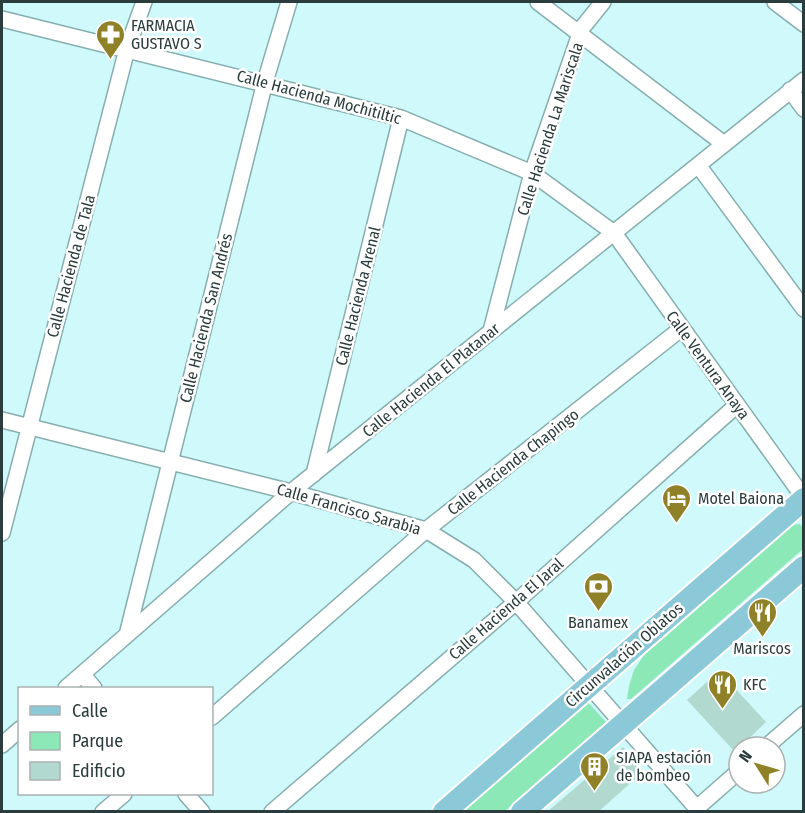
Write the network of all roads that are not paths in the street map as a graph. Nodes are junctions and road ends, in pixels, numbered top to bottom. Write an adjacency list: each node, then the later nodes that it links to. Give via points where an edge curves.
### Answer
1 (144, 2): 9 (street, Calle Hacienda de Tala)
2 (289, 2): 11 (street, Calle Hacienda San Andrés)
3 (538, 2): 8 (street)
4 (603, 2): 8 (street, Calle Hacienda La Mariscala)
5 (775, 2): 7 (street)
6 (2, 19): 9 (street, Calle Hacienda Mochitiltic)
7 (804, 24)
8 (580, 34): 15 (street); 17 (street, Calle Hacienda La Mariscala)
9 (127, 49): 11 (street, Calle Hacienda Mochitiltic); 24 (street, Calle Hacienda de Tala)
10 (804, 80): 12 (street, Calle Hacienda El Platanar)
11 (265, 82): 14 (street, Calle Hacienda Mochitiltic); 25 (street, Calle Hacienda San Andrés)
12 (790, 90): 13 (street); 15 (street, Calle Hacienda El Platanar)
13 (804, 109)
14 (401, 118): 17 (street, Calle Hacienda Mochitiltic); 26 (street, Calle Hacienda Arenal)
15 (724, 144): 16 (street, Calle Hacienda El Platanar)
16 (698, 165): 18 (street, Calle Hacienda El Platanar); 19 (street)
17 (532, 173): 18 (street, Calle Hacienda Mochitiltic); 21 (street, Calle Hacienda La Mariscala)
18 (614, 233): 20 (street, Calle Ventura Anaya); 21 (street, Calle Hacienda El Platanar)
19 (804, 309)
20 (682, 328): 22 (street, Calle Ventura Anaya); 29 (street, Calle Hacienda Chapingo)
21 (491, 331): 26 (street, Calle Hacienda El Platanar)
22 (737, 405): 28 (street, Calle Ventura Anaya); 32 (street, Calle Hacienda El Jaral)
23 (2, 420): 24 (street, Calle Francisco Sarabia)
24 (29, 427): 25 (street, Calle Francisco Sarabia); 30 (street, Calle Hacienda de Tala)
25 (170, 463): 27 (street, Calle Francisco Sarabia); 33 (street, Calle Hacienda San Andrés)
26 (314, 474): 27 (street, Calle Hacienda El Platanar)
27 (291, 492): 29 (street, Calle Francisco Sarabia); 33 (street, Calle Hacienda El Platanar)
28 (804, 498): 35 (main road, Circunvalación Oblatos)
29 (426, 530): 32 (street, Calle Francisco Sarabia, via 474,560); 39 (street, Calle Hacienda Chapingo)
30 (2, 532)
31 (804, 567): 40 (main road)
32 (516, 602): 35 (street, Calle Francisco Sarabia); 50 (street, Calle Hacienda El Jaral)
33 (127, 635): 34 (street, Calle Hacienda El Platanar)
34 (82, 674): 36 (street, Calle Hacienda El Platanar); 37 (street)
35 (589, 685): 40 (street, Calle Francisco Sarabia); 51 (main road, Circunvalación Oblatos)
36 (67, 687)
37 (93, 687)
38 (804, 714): 42 (street)
39 (213, 716)
40 (623, 724): 47 (street, Calle Francisco Sarabia); 52 (main road)
41 (18, 731): 43 (street)
42 (780, 735)
43 (2, 745)
44 (727, 782): 47 (street)
45 (123, 795): 48 (street)
46 (187, 795): 49 (street)
47 (698, 810)
48 (103, 812)
49 (202, 812)
50 (273, 812)
51 (444, 812)
52 (522, 812)

